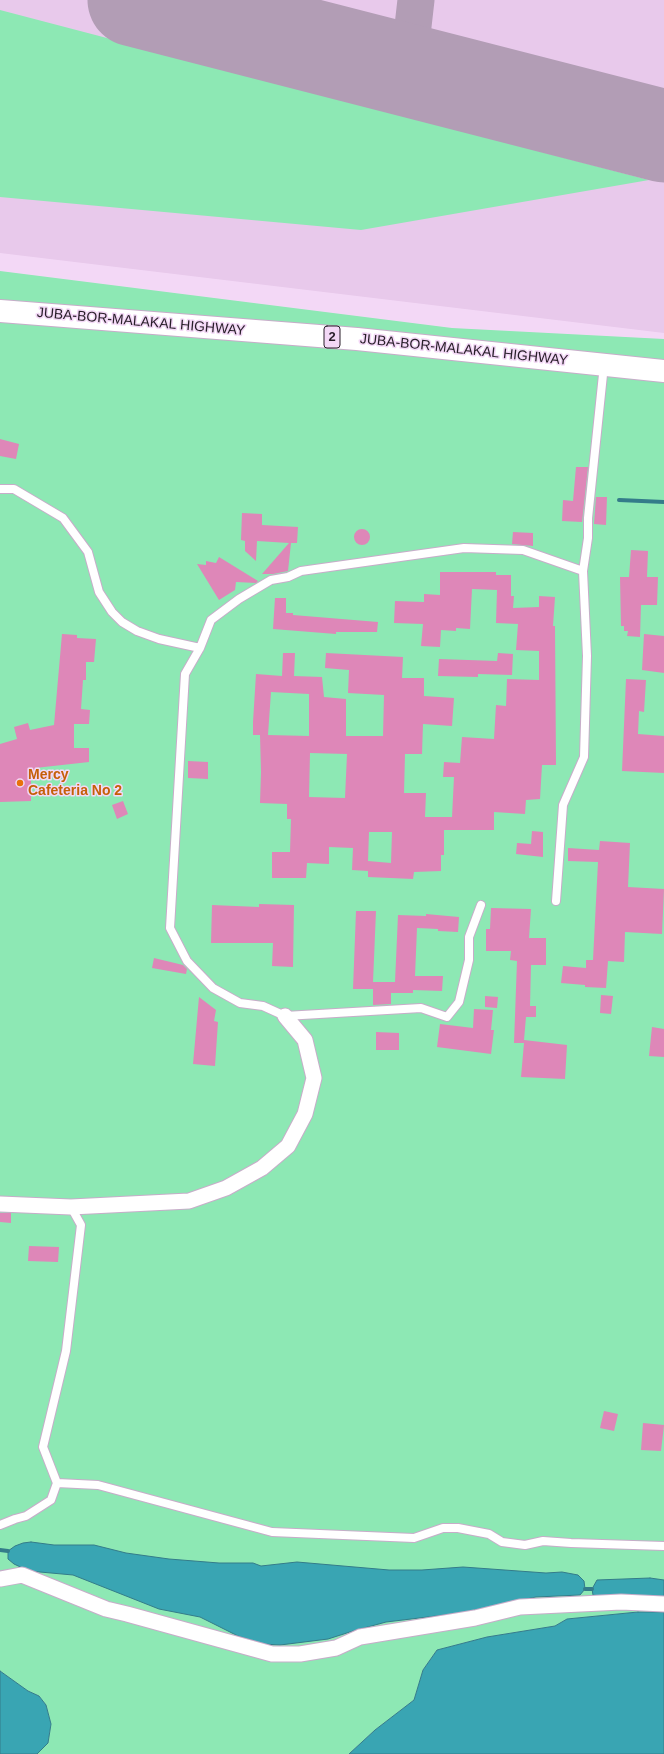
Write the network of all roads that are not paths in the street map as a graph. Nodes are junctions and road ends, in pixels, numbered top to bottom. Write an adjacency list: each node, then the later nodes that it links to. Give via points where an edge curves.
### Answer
1 (0, 311): 2 (main road, JUBA-BOR-MALAKAL HIGHWAY / 2, via 349,339)
2 (604, 364): 3 (main road, JUBA-BOR-MALAKAL HIGHWAY / 2); 5 (lane)
3 (664, 371)
4 (0, 489): 6 (lane, via 14,489 63,518 88,552 99,592 122,622 159,639)
5 (583, 572): 6 (lane, via 522,550 464,548 301,571 288,577 271,580 211,620); 7 (lane, via 587,656 584,757 563,805)
6 (200, 648): 9 (lane, via 185,674 170,928 187,962 213,988 240,1003 263,1006)
7 (556, 901)
8 (482, 905): 9 (lane, via 469,936 469,960 459,1002 447,1017 421,1008)
9 (285, 1016): 11 (street, via 305,1040 314,1078 305,1114 288,1146 262,1168 226,1188 189,1200)
10 (0, 1204): 11 (street)
11 (71, 1207): 12 (lane, via 81,1225 66,1351 43,1447)
12 (57, 1483): 13 (lane, via 51,1500 26,1516); 14 (lane, via 98,1485 272,1532 414,1538 443,1528 458,1528 489,1534 502,1542 525,1546 543,1541)
13 (0, 1525)
14 (664, 1546)
15 (0, 1579): 16 (street, via 22,1575 106,1609 272,1654 300,1654 336,1648 360,1638 475,1618 520,1607 621,1602)
16 (664, 1604)

